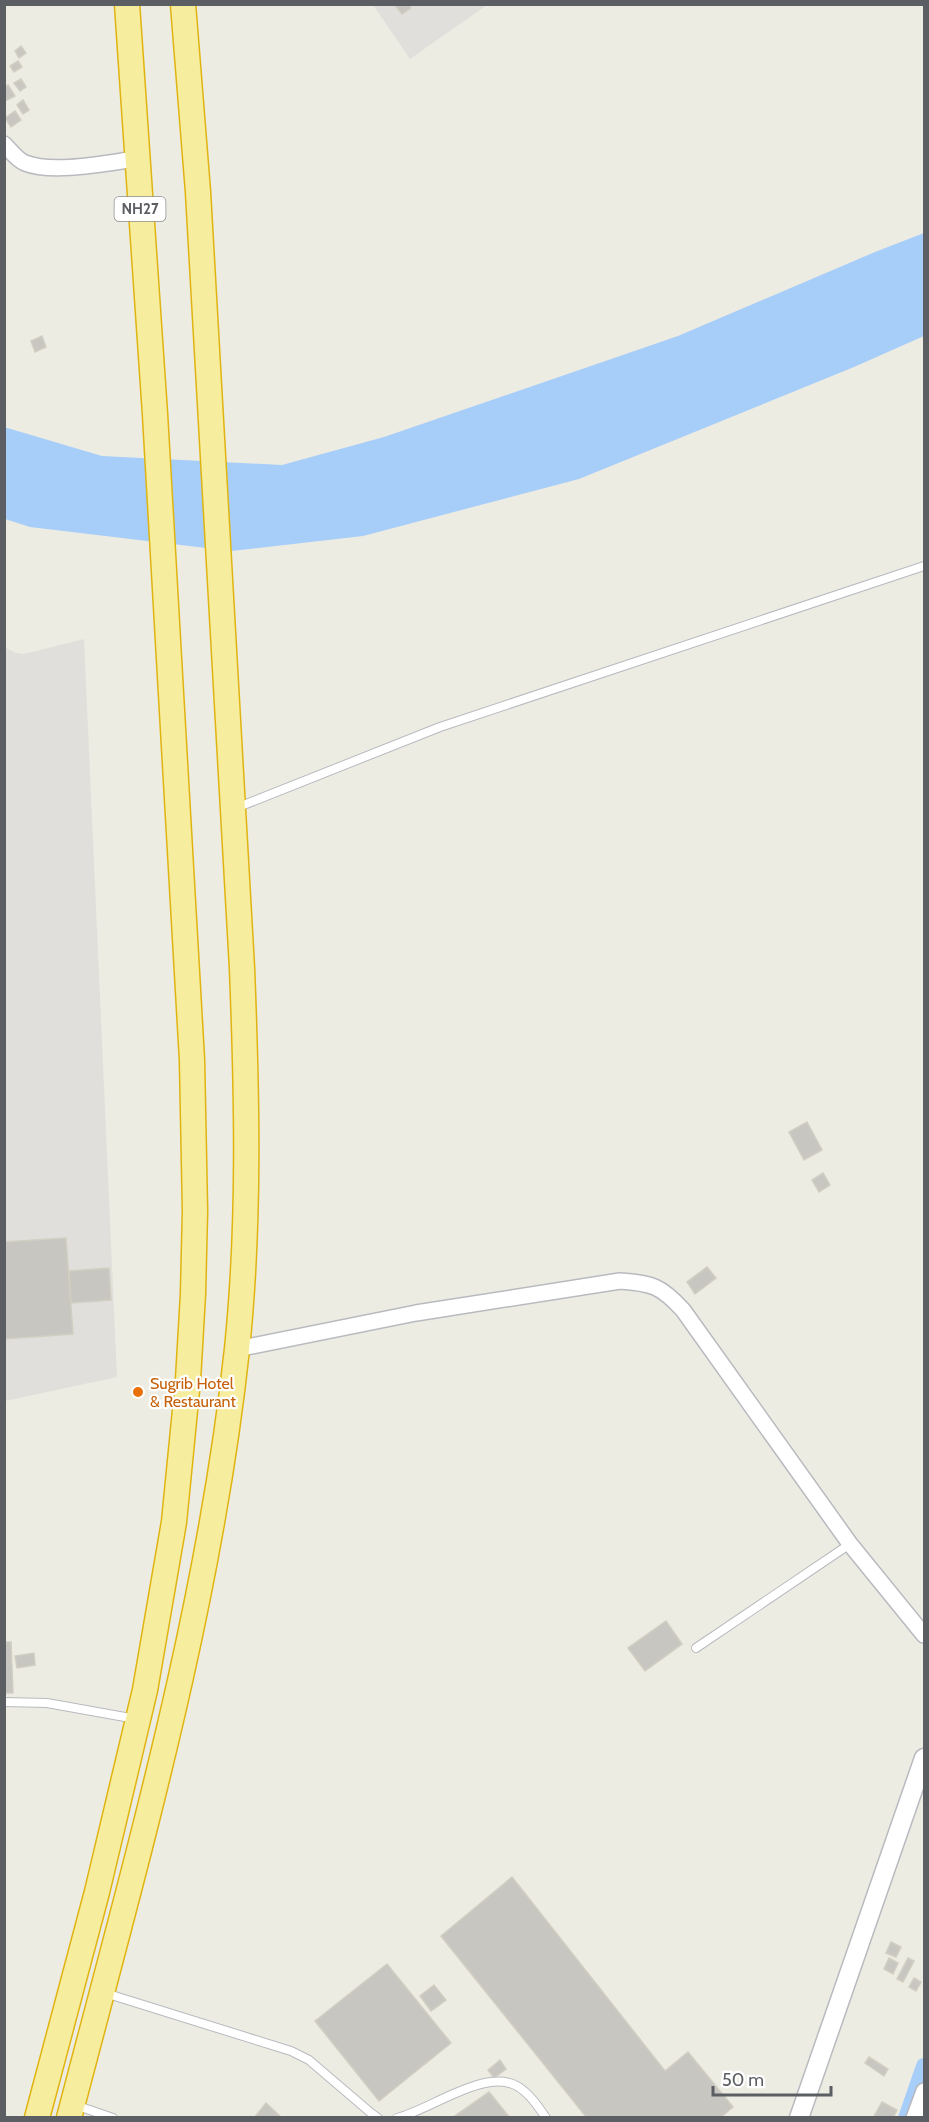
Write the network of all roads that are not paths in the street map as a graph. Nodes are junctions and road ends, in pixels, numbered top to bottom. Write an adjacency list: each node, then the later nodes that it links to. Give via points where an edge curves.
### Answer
1 (127, 4): 4 (highway, NH27)
2 (183, 4): 6 (highway, via 198,192)
3 (4, 144): 4 (street, via 23,163 48,167)
4 (136, 159): 12 (highway, NH27, via 155,414 192,1060 194,1258 188,1380 176,1499)
5 (924, 566): 6 (lane, via 440,727)
6 (234, 809): 7 (highway, via 247,1095)
7 (237, 1349): 8 (street, via 416,1313 620,1281 646,1283 667,1293 683,1310); 14 (highway, via 198,1599)
8 (850, 1544): 9 (street); 10 (lane)
9 (924, 1635)
10 (696, 1648)
11 (4, 1702): 12 (lane, via 47,1703)
12 (138, 1719): 17 (highway, NH27)
13 (924, 1758): 22 (street)
14 (102, 1992): 16 (highway); 19 (lane, via 291,2051 309,2060)
15 (924, 2091): 23 (street)
16 (71, 2111): 18 (lane)
17 (37, 2118)
18 (113, 2118)
19 (378, 2118)
20 (397, 2118): 21 (lane, via 466,2089 506,2082 526,2092)
21 (546, 2118)
22 (800, 2118)
23 (914, 2118)

